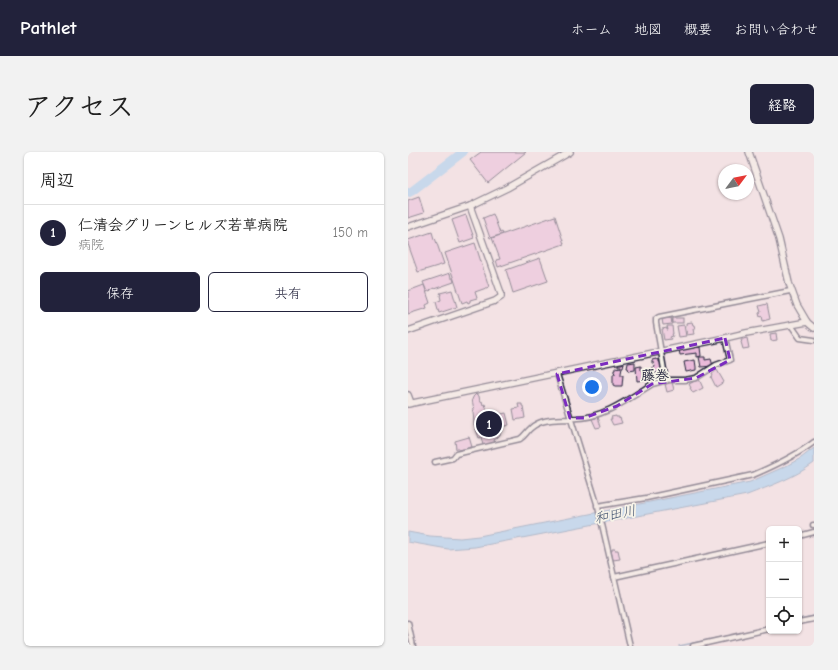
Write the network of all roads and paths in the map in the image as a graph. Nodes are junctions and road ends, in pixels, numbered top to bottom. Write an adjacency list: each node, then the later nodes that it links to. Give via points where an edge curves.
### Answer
1 (570, 152): 3 (street)
2 (749, 152): 6 (street, via 779,239 789,283)
3 (470, 206): 4 (street); 9 (street, via 501,293 500,297 495,301)
4 (408, 227)
5 (790, 290): 12 (street, via 659,317 656,323)
6 (807, 322): 7 (street); 8 (street)
7 (791, 325): 10 (street); 11 (street, via 800,338)
8 (814, 328)
9 (408, 331)
10 (725, 338): 12 (street); 14 (street, via 730,360 716,365 696,378)
11 (814, 340)
12 (662, 351): 13 (street); 14 (street)
13 (557, 374): 16 (street); 17 (street)
14 (666, 381): 17 (street, via 652,384 617,406 591,417)
15 (408, 394): 16 (street)
16 (409, 403)
17 (570, 418): 19 (street, via 543,421 530,428 520,439 456,454 453,458); 20 (street)
18 (814, 442): 20 (street, via 753,475)
19 (435, 462)
20 (598, 507): 24 (street)
21 (814, 532): 22 (street)
22 (802, 535)
23 (766, 544): 24 (street)
24 (614, 577): 30 (street)
25 (814, 619): 26 (street)
26 (802, 621)
27 (408, 623): 29 (street)
28 (766, 630): 31 (street)
29 (413, 646)
30 (630, 646)
31 (693, 646)

